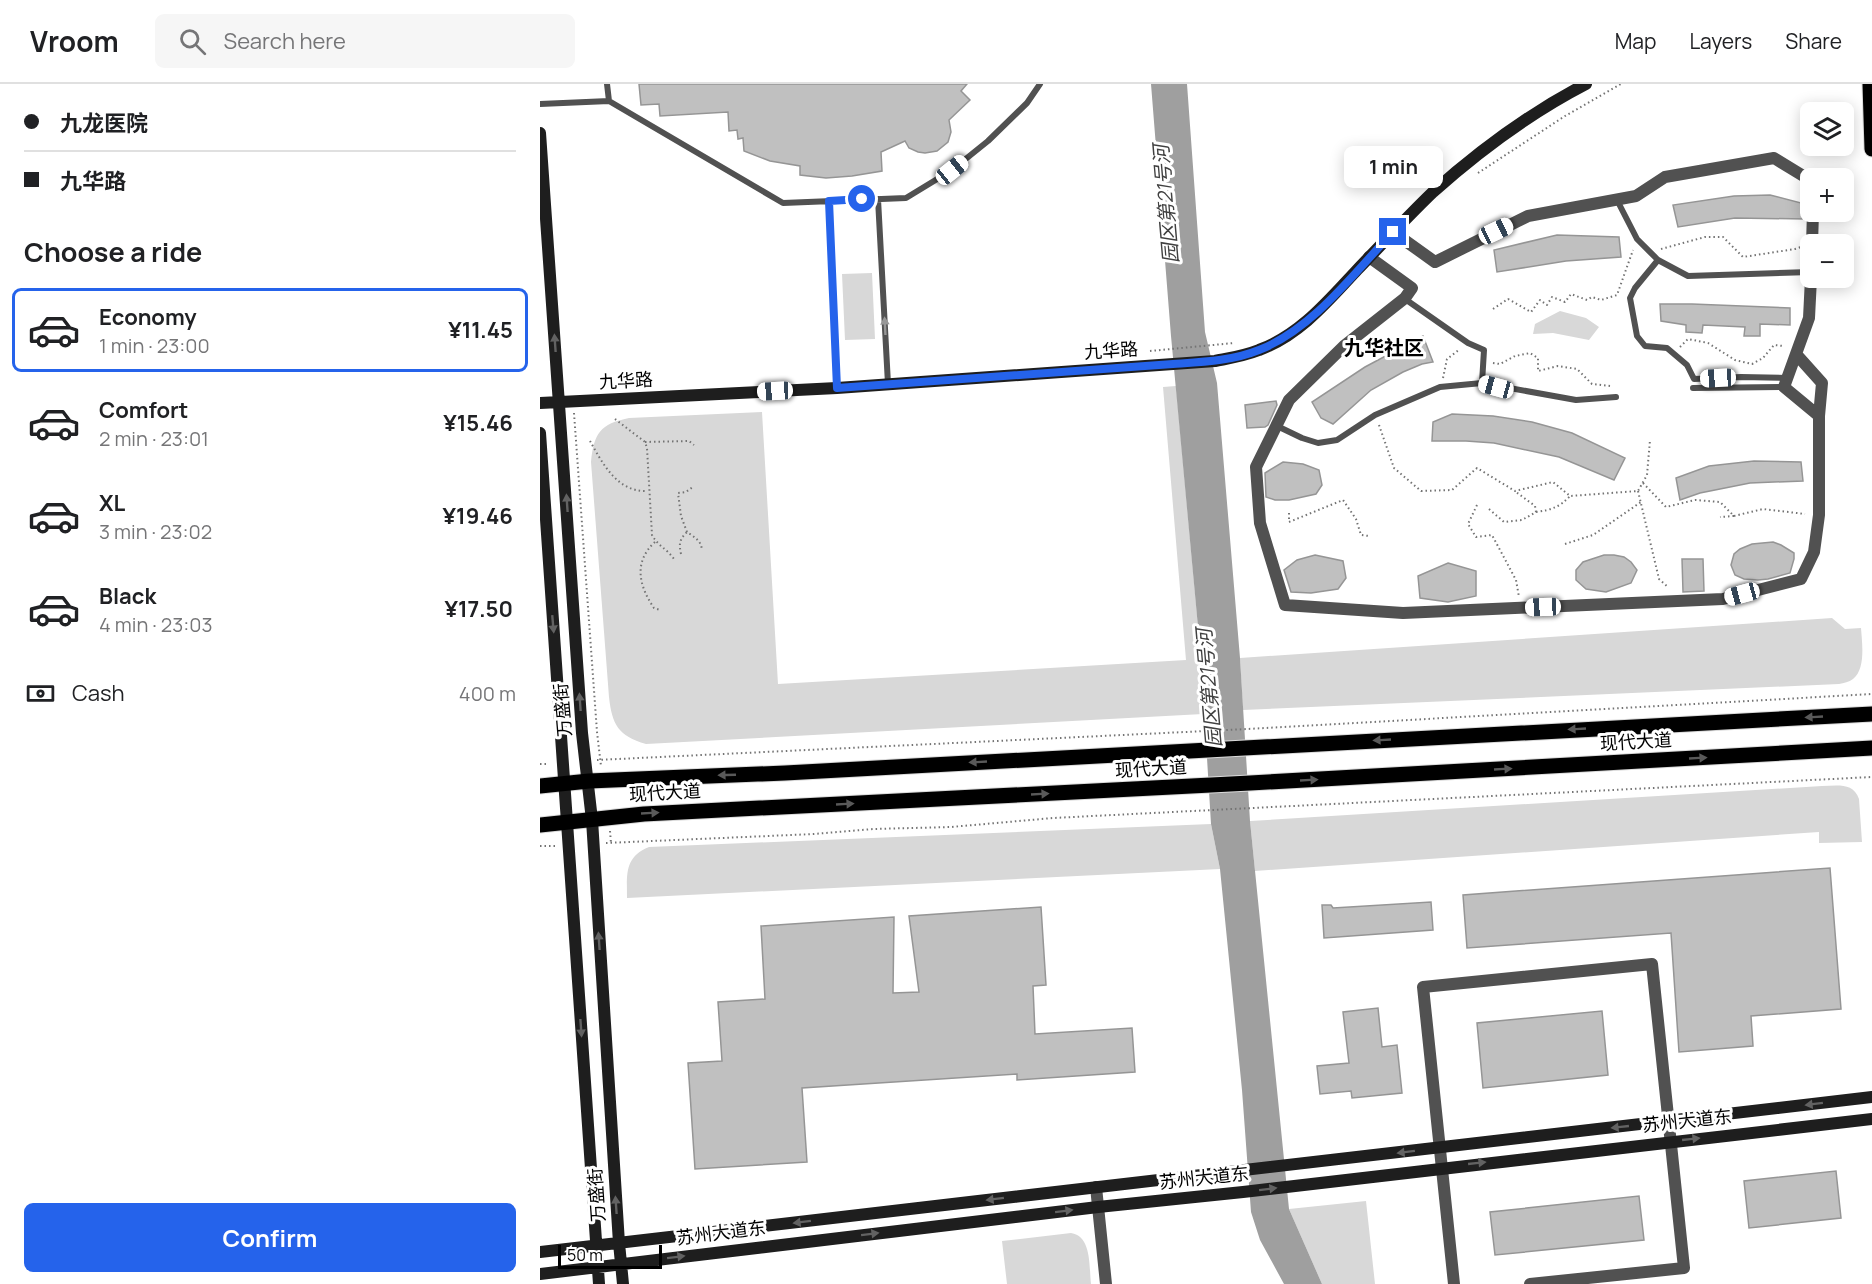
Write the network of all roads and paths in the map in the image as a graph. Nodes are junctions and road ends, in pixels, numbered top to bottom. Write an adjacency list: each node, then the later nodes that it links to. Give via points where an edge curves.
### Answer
1 (607, 84): 6 (lane)
2 (1040, 84): 12 (lane, via 1019,111 952,170 906,198)
3 (1586, 84): 15 (main road, 九华路, via 1507,132 1434,192)
4 (1621, 84): 11 (path)
5 (1870, 84): 9 (main road)
6 (609, 101): 7 (lane); 14 (lane, via 783,203)
7 (540, 104)
8 (540, 133): 39 (main road, 万盛街, one-way to 8)
9 (1872, 149)
10 (1800, 174): 13 (street, via 1774,158 1665,177 1636,196)
11 (1474, 175)
12 (879, 199): 14 (lane); 33 (lane, one-way to 12)
13 (1617, 200): 15 (street, via 1528,216 1435,262); 16 (lane)
14 (829, 201): 36 (lane)
15 (1393, 232): 19 (main road, 九华路)
16 (1637, 239): 18 (lane); 24 (path, via 1617,295 1587,300 1571,294 1565,302 1551,297 1546,305 1540,300 1531,312 1508,299)
17 (1800, 247): 18 (path, via 1743,257 1723,237 1705,237)
18 (1650, 252): 20 (lane)
19 (1369, 257): 23 (street, via 1412,288); 33 (main road, 九华路, via 1299,328 1260,350 1237,357)
20 (1658, 260): 21 (lane, via 1688,276); 29 (lane, via 1630,298 1637,336 1645,346)
21 (1800, 272)
22 (1810, 288): 28 (street, via 1809,318)
23 (1405, 298): 25 (lane); 45 (street, via 1344,346 1289,400)
24 (1492, 309)
25 (1468, 343): 30 (lane, via 1484,350); 35 (path, via 1447,359)
26 (1213, 345): 27 (path)
27 (1169, 350)
28 (1797, 350): 29 (path, via 1774,345 1752,364 1735,360 1708,343 1688,339); 32 (street); 43 (street, via 1822,382)
29 (1673, 352): 32 (lane, via 1687,364 1694,379 1741,377)
30 (1484, 361): 31 (lane); 34 (path, via 1500,364 1530,353 1538,358 1538,371 1558,366 1577,369 1592,384)
31 (1482, 383): 35 (lane); 38 (lane, via 1576,400)
32 (1785, 383): 37 (lane); 43 (street)
33 (888, 385): 36 (main road, 九华路)
34 (1610, 386)
35 (1440, 387): 42 (lane)
36 (837, 388): 40 (main road, 九华路)
37 (1693, 388)
38 (1616, 397)
39 (559, 401): 40 (main road, 九华路); 41 (main road, 九华路); 79 (main road, 万盛街, one-way to 39)
40 (574, 401): 78 (path)
41 (540, 402)
42 (1375, 415): 45 (lane, via 1337,440 1318,443); 54 (path, via 1394,468 1421,490 1452,490 1477,468)
43 (1819, 416): 62 (street)
44 (615, 418): 49 (path)
45 (1277, 426): 73 (street, via 1257,467 1260,523 1285,605 1403,614)
46 (540, 433): 80 (main road, 万盛街, one-way to 80)
47 (1650, 440): 51 (path)
48 (590, 441): 53 (path, via 617,481 640,491)
49 (645, 442): 50 (path, via 689,441); 53 (path)
50 (694, 445)
51 (1643, 483): 55 (path); 63 (path, via 1666,507 1695,500 1720,502)
52 (694, 486): 65 (path, via 678,493)
53 (648, 490): 67 (path)
54 (1515, 491): 56 (path, via 1552,482); 60 (path, via 1536,506)
55 (1638, 491): 56 (path); 57 (path)
56 (1570, 496): 60 (path, via 1561,505)
57 (1641, 502): 68 (path, via 1593,535); 72 (path, via 1659,579 1668,588)
58 (1477, 505): 73 (path, via 1468,524 1476,537 1492,535 1516,580)
59 (1489, 509): 60 (path, via 1504,522 1522,520)
60 (1536, 512)
61 (1288, 513): 66 (path, via 1289,522 1343,500 1361,535)
62 (1819, 515): 63 (path, via 1763,509); 72 (street, via 1814,552 1801,579 1723,599)
63 (1734, 516): 64 (path)
64 (1720, 517)
65 (687, 532): 69 (path, via 696,538); 70 (path, via 679,544)
66 (1369, 536)
67 (655, 542): 71 (path); 74 (path, via 642,559 641,578 645,594 654,608)
68 (1565, 544)
69 (702, 550)
70 (681, 554)
71 (674, 559)
72 (1669, 602): 73 (street)
73 (1522, 608)
74 (660, 610)
75 (1872, 694): 78 (path)
76 (1872, 714): 83 (main road, 现代大道, one-way to 83)
77 (1872, 748): 86 (main road, 现代大道, one-way to 77)
78 (600, 760): 79 (path); 83 (path)
79 (587, 761): 83 (main road, 万盛街)
80 (563, 763): 81 (path); 84 (main road, 万盛街)
81 (540, 764)
82 (1872, 777): 89 (path)
83 (596, 780): 84 (main road, 现代大道); 86 (main road, 万盛街)
84 (563, 783): 85 (main road, 现代大道); 87 (main road, 万盛街)
85 (540, 786)
86 (600, 818): 87 (main road, 现代大道); 89 (path); 90 (main road, 万盛街)
87 (567, 823): 88 (main road, 现代大道); 91 (main road, 万盛街)
88 (540, 825)
89 (611, 843): 90 (path)
90 (593, 844): 101 (main road, 万盛街, one-way to 90)
91 (568, 845): 92 (path); 102 (main road, 万盛街, one-way to 102)
92 (540, 846)
93 (1872, 1097): 95 (main road, 苏州大道东, one-way to 95)
94 (1872, 1119): 96 (main road, 苏州大道东, one-way to 94)
95 (1668, 1122): 96 (street); 97 (main road, 苏州大道东, one-way to 97); 97 (street, via 1652,964 1423,987)
96 (1670, 1142): 98 (main road, 苏州大道东, one-way to 96); 111 (street, via 1684,1268)
97 (1439, 1148): 98 (street); 99 (main road, 苏州大道东, one-way to 99)
98 (1441, 1167): 100 (main road, 苏州大道东, one-way to 98); 110 (street)
99 (1096, 1187): 100 (street); 101 (main road, 苏州大道东, one-way to 101)
100 (1098, 1207): 104 (main road, 苏州大道东, one-way to 100); 109 (street)
101 (618, 1243): 102 (main road, 苏州大道东); 104 (main road, 万盛街)
102 (596, 1245): 103 (main road, 苏州大道东); 105 (main road, 万盛街)
103 (540, 1252)
104 (621, 1263): 105 (main road, 苏州大道东); 108 (main road, 万盛街)
105 (597, 1266): 106 (main road, 苏州大道东); 107 (main road, 万盛街)
106 (540, 1274)
107 (599, 1284)
108 (623, 1284)
109 (1106, 1284)
110 (1454, 1284)
111 (1530, 1284)

